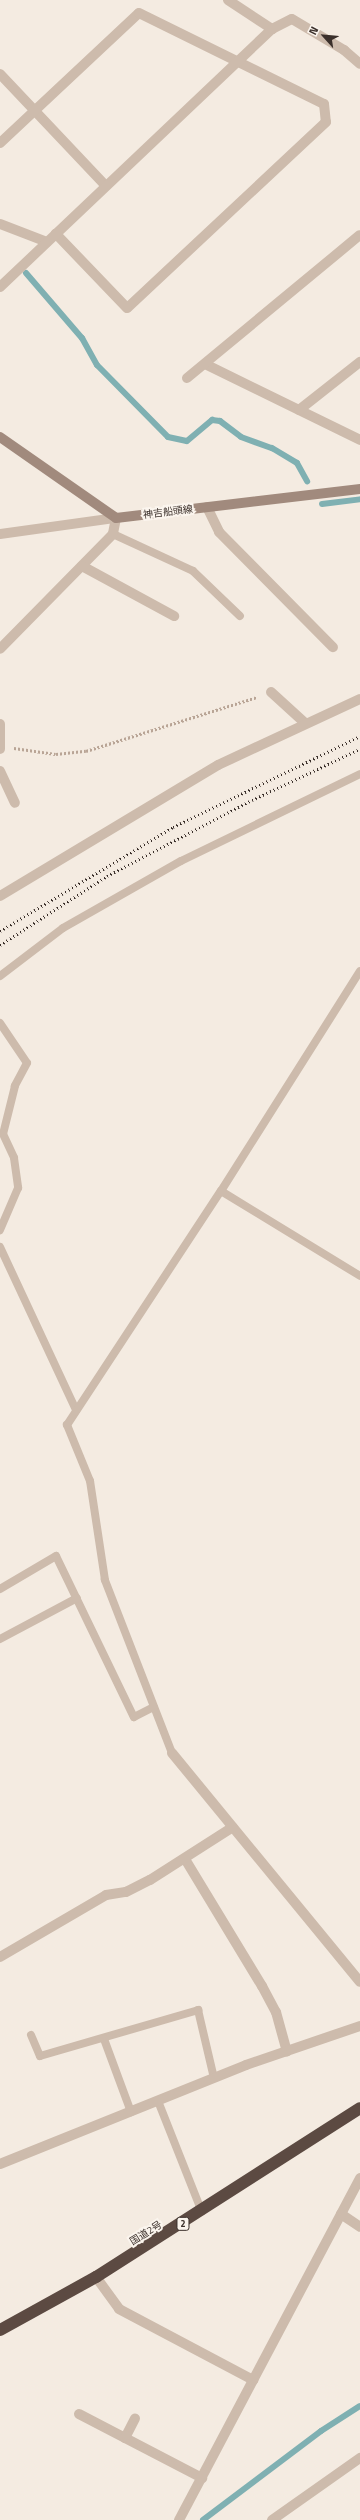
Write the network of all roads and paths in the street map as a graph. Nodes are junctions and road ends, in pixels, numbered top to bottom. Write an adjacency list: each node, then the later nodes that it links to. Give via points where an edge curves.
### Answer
1 (228, 0): 2 (street)
2 (272, 29): 3 (street); 4 (street, via 292,19 344,50)
3 (239, 63): 6 (street, via 139,13); 8 (street); 10 (street, via 324,104 326,122 127,308)
4 (360, 64)
5 (0, 74): 6 (street)
6 (34, 110): 7 (street); 8 (street)
7 (0, 143)
8 (106, 186): 10 (street)
9 (0, 224): 12 (street)
10 (56, 234): 12 (street)
11 (360, 235): 15 (street)
12 (47, 242): 13 (street)
13 (0, 287)
14 (360, 362): 17 (street)
15 (205, 364): 16 (street); 17 (street)
16 (187, 378)
17 (300, 410): 19 (street)
18 (0, 437): 22 (main road)
19 (360, 440)
20 (360, 489): 21 (main road, 神吉船頭線)
21 (207, 507): 22 (main road, 神吉船頭線); 28 (street, via 220,532)
22 (116, 518): 23 (street); 24 (street)
23 (0, 534)
24 (113, 534): 25 (street); 27 (lane, via 193,571)
25 (82, 566): 26 (street); 29 (street)
26 (174, 616)
27 (240, 616)
28 (332, 647)
29 (0, 649)
30 (271, 692): 32 (street); 34 (path, via 86,751 56,754)
31 (360, 699): 32 (street)
32 (305, 722): 38 (street, via 218,766)
33 (0, 724): 34 (street)
34 (1, 747)
35 (0, 771): 37 (street)
36 (360, 774): 40 (lane, via 181,861 63,928)
37 (15, 803)
38 (0, 896)
39 (360, 971): 42 (lane)
40 (0, 976)
41 (0, 1023): 43 (lane, via 27,1063 15,1086 3,1134 14,1158 18,1188)
42 (221, 1191): 45 (lane); 46 (lane)
43 (0, 1230)
44 (0, 1247): 46 (lane)
45 (360, 1276)
46 (76, 1410): 50 (lane, via 67,1425 90,1481 105,1580)
47 (0, 1589): 48 (lane, via 56,1556)
48 (77, 1598): 49 (lane); 50 (lane, via 134,1717)
49 (0, 1639)
50 (154, 1707): 51 (lane)
51 (172, 1753): 52 (street)
52 (233, 1827): 53 (street); 55 (street)
53 (185, 1859): 54 (street, via 126,1892 106,1895); 59 (street, via 266,1992 276,2012)
54 (0, 1957)
55 (360, 1982)
56 (360, 2026): 59 (street)
57 (31, 2036): 58 (lane, via 40,2056 97,2038)
58 (104, 2039): 60 (lane, via 156,2020 198,2010); 63 (lane)
59 (287, 2052): 60 (street)
60 (214, 2078): 61 (street)
61 (158, 2101): 63 (street); 66 (lane)
62 (360, 2108): 66 (highway, 国道2号 / 2)
63 (131, 2112): 64 (street)
64 (0, 2164)
65 (360, 2178): 67 (street)
66 (202, 2212): 69 (highway, 国道2号 / 2)
67 (341, 2214): 68 (street); 71 (street)
68 (360, 2227)
69 (96, 2277): 70 (highway, 国道2号 / 2); 71 (street, via 120,2309)
70 (0, 2330)
71 (253, 2380): 76 (street)
72 (79, 2414): 74 (street)
73 (135, 2418): 74 (street)
74 (125, 2438): 76 (street)
75 (360, 2458): 78 (street)
76 (202, 2478): 77 (street)
77 (179, 2520)
78 (272, 2520)

